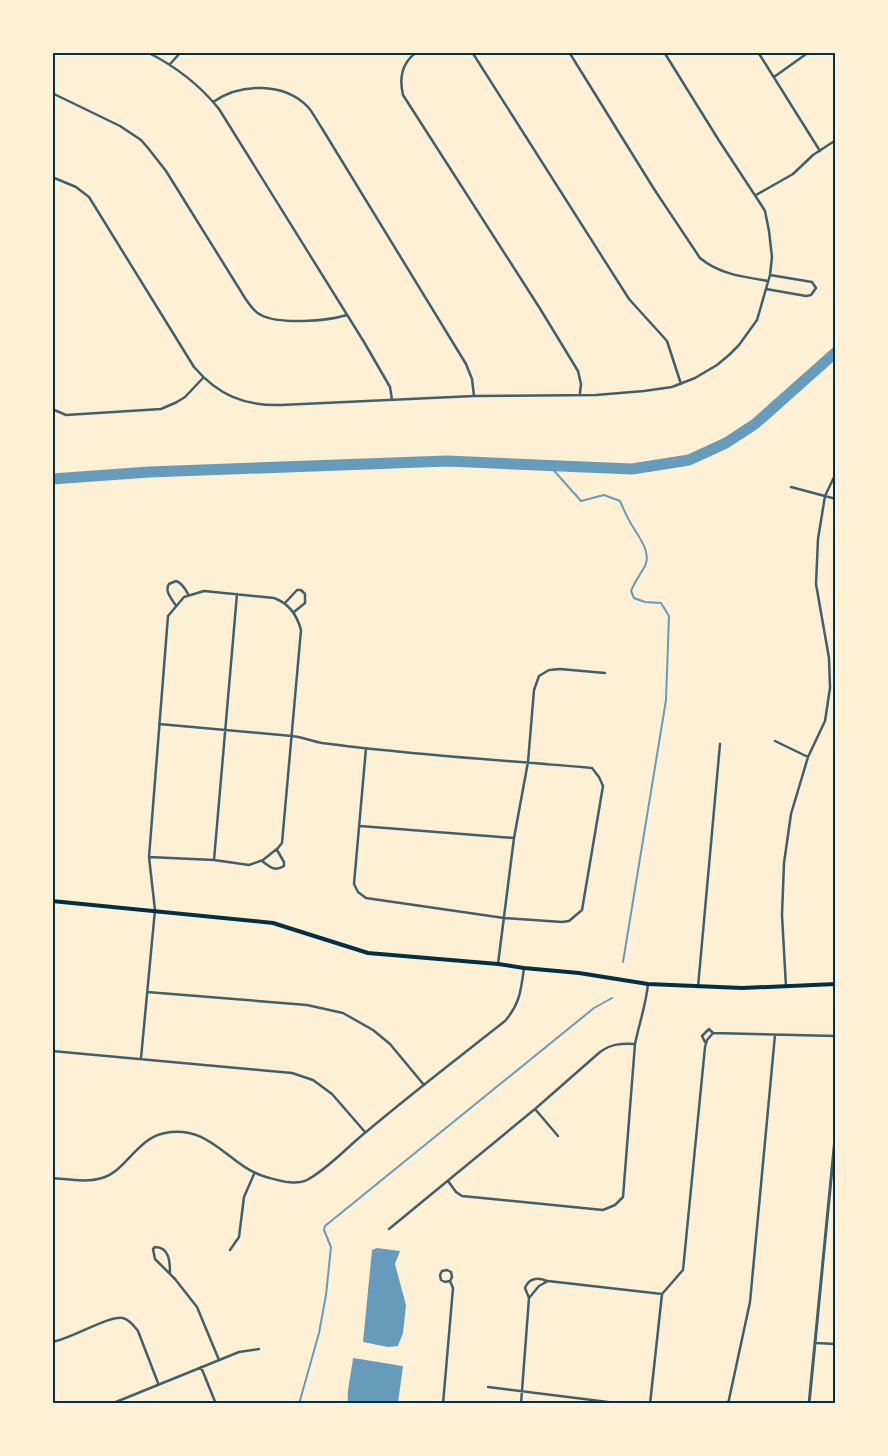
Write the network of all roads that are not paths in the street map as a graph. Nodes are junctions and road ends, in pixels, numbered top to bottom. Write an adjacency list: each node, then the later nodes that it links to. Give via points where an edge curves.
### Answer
1 (147, 52): 9 (street)
2 (181, 52): 9 (street)
3 (417, 52): 23 (street, via 403,68 403,95 578,371)
4 (472, 52): 22 (street, via 629,299 667,340)
5 (569, 52): 18 (street, via 700,258 723,272)
6 (664, 52): 16 (street)
7 (758, 52): 10 (street)
8 (809, 52): 10 (street)
9 (170, 64): 12 (street)
10 (774, 77): 14 (street)
11 (52, 93): 20 (street, via 120,126 148,148 166,171 245,298 259,314 279,321 323,320)
12 (213, 102): 20 (street); 24 (street, via 237,90 266,87 307,107 466,364)
13 (836, 140): 14 (street)
14 (820, 150): 16 (street, via 793,174)
15 (52, 177): 21 (street, via 76,187 94,203)
16 (756, 195): 17 (street, via 765,211 769,232)
17 (770, 275): 18 (street); 19 (street, via 812,282 816,288 806,296)
18 (768, 281): 19 (street)
19 (766, 289): 22 (street, via 757,320 739,344 717,365)
20 (347, 315): 25 (street, via 390,387)
21 (203, 378): 25 (street, via 230,397 259,405); 26 (street, via 185,397 160,409 66,415)
22 (681, 384): 23 (street, via 644,391)
23 (580, 394): 24 (street)
24 (474, 396): 25 (street)
25 (392, 400)
26 (52, 410)
27 (836, 473): 29 (street)
28 (791, 487): 29 (street)
29 (825, 496): 30 (street); 43 (street, via 818,539 816,584 829,658 830,688 825,721)
30 (836, 499)
31 (237, 594): 32 (street, via 204,591); 33 (street, via 274,598); 38 (street)
32 (188, 595): 34 (street); 34 (street, via 179,582 170,584 168,593)
33 (284, 604): 35 (street); 35 (street, via 296,590 301,590 305,594 305,602)
34 (176, 606): 37 (street, via 168,616)
35 (294, 612): 39 (street, via 301,630)
36 (605, 673): 44 (street, via 549,670 539,676 534,690)
37 (159, 724): 38 (street); 48 (street)
38 (225, 730): 39 (street); 49 (street)
39 (292, 736): 42 (street); 47 (street, via 282,843)
40 (775, 741): 43 (street)
41 (720, 744): 58 (street)
42 (366, 748): 44 (street); 45 (street)
43 (808, 757): 59 (street, via 791,814 784,863 782,915)
44 (528, 762): 46 (street); 53 (street, via 592,768 603,786 582,910 569,921)
45 (360, 826): 46 (street); 53 (street, via 354,884 366,898)
46 (514, 838): 53 (street)
47 (277, 850): 50 (street); 50 (street, via 284,866 274,870)
48 (149, 857): 49 (street); 52 (street)
49 (214, 860): 50 (street, via 241,865)
50 (262, 861)
51 (52, 901): 52 (main road)
52 (155, 910): 54 (main road, via 273,922 368,953); 60 (street)
53 (504, 918): 54 (street)
54 (498, 964): 55 (main road)
55 (524, 968): 56 (main road); 68 (street, via 521,994 505,1021)
56 (648, 984): 58 (main road); 65 (street)
57 (836, 984): 59 (main road)
58 (698, 987): 59 (main road)
59 (786, 987)
60 (147, 992): 67 (street); 68 (street, via 307,1005 344,1013 390,1044)
61 (713, 1033): 62 (street); 64 (street); 64 (street, via 709,1029 703,1033)
62 (775, 1035): 63 (street); 98 (street, via 750,1302)
63 (836, 1036)
64 (706, 1043): 81 (street, via 683,1270)
65 (635, 1044): 69 (street, via 607,1046); 75 (street, via 623,1198 615,1205 603,1210 462,1196)
66 (52, 1051): 67 (street)
67 (141, 1058): 71 (street, via 292,1073 312,1080 332,1094)
68 (424, 1085): 71 (street)
69 (535, 1109): 72 (street); 75 (street)
70 (836, 1128): 84 (street)
71 (365, 1132): 73 (street, via 305,1180 279,1181)
72 (558, 1136)
73 (254, 1174): 74 (street, via 206,1138 179,1132 150,1138 121,1166 102,1178); 77 (street, via 244,1197 239,1237)
74 (52, 1178)
75 (448, 1181): 76 (street)
76 (388, 1229)
77 (230, 1250)
78 (170, 1274): 78 (street, via 170,1260 166,1252 155,1246 152,1253 155,1259); 87 (street, via 202,1315)
79 (450, 1281): 79 (street, via 451,1272 442,1271 441,1280); 94 (street, via 453,1288)
80 (548, 1281): 81 (street); 82 (street); 82 (street, via 530,1280 524,1288)
81 (662, 1294): 97 (street)
82 (529, 1298): 91 (street)
83 (52, 1342): 89 (street, via 111,1320 126,1319 138,1331)
84 (816, 1343): 85 (street); 99 (street)
85 (836, 1344)
86 (259, 1349): 87 (street)
87 (219, 1360): 88 (street)
88 (201, 1367): 89 (street); 93 (street)
89 (158, 1383): 92 (street)
90 (488, 1387): 91 (street)
91 (522, 1391): 95 (street); 96 (street)
92 (111, 1404)
93 (216, 1404)
94 (442, 1404)
95 (521, 1404)
96 (624, 1404)
97 (650, 1404)
98 (728, 1404)
99 (809, 1404)

